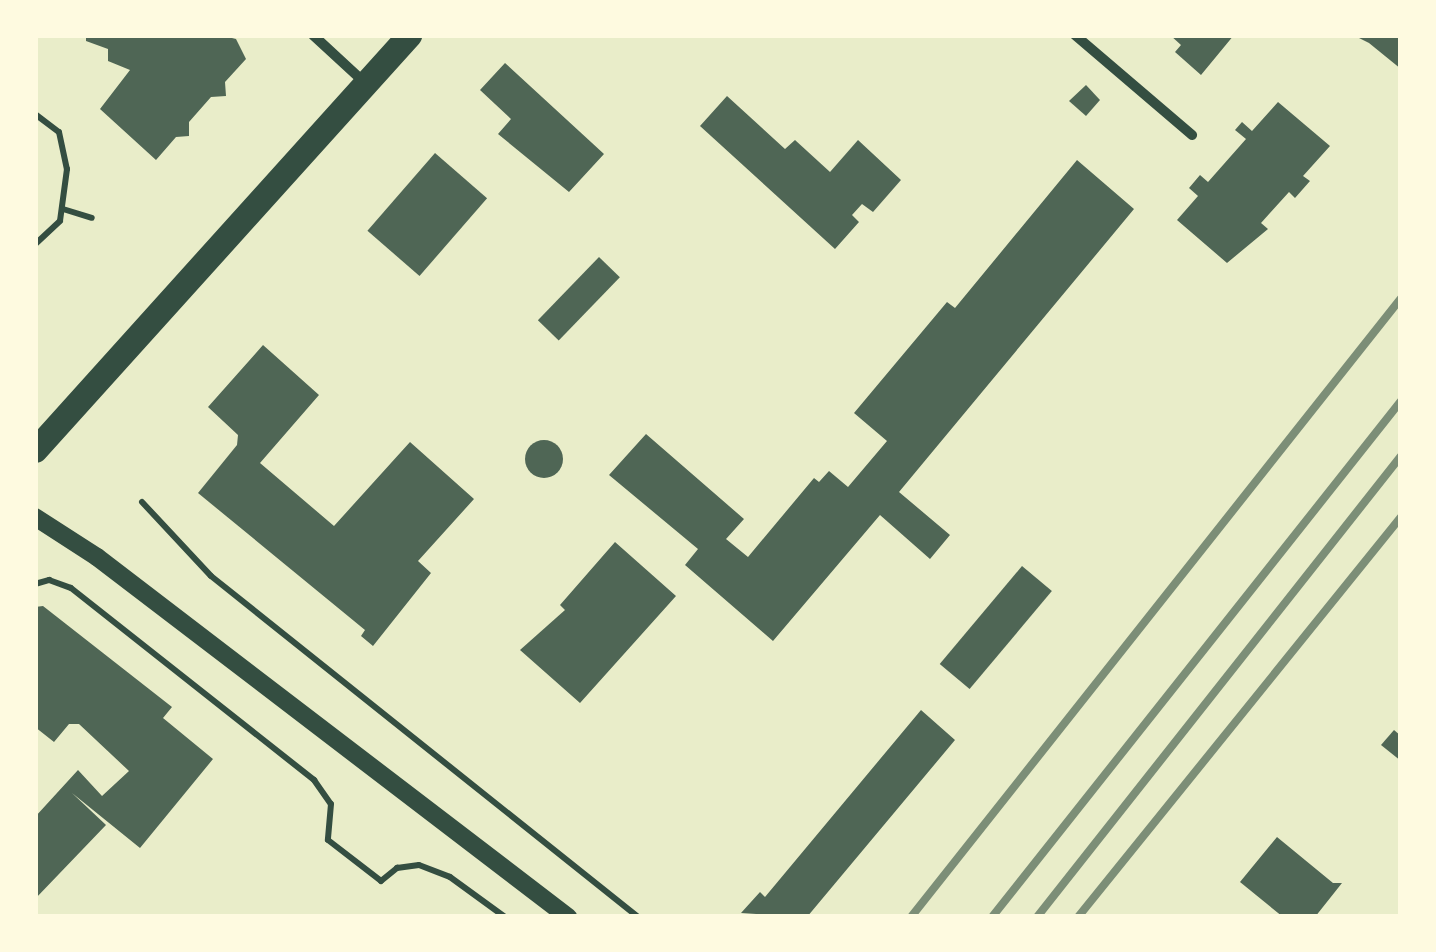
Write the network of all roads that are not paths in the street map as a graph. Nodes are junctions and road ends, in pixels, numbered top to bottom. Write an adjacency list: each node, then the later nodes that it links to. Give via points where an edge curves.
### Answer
1 (313, 35): 4 (street)
2 (409, 35): 4 (main road)
3 (1075, 35): 5 (street)
4 (366, 83): 6 (main road)
5 (1192, 135)
6 (35, 450)
7 (35, 517): 8 (street, via 97,557)
8 (568, 917)

